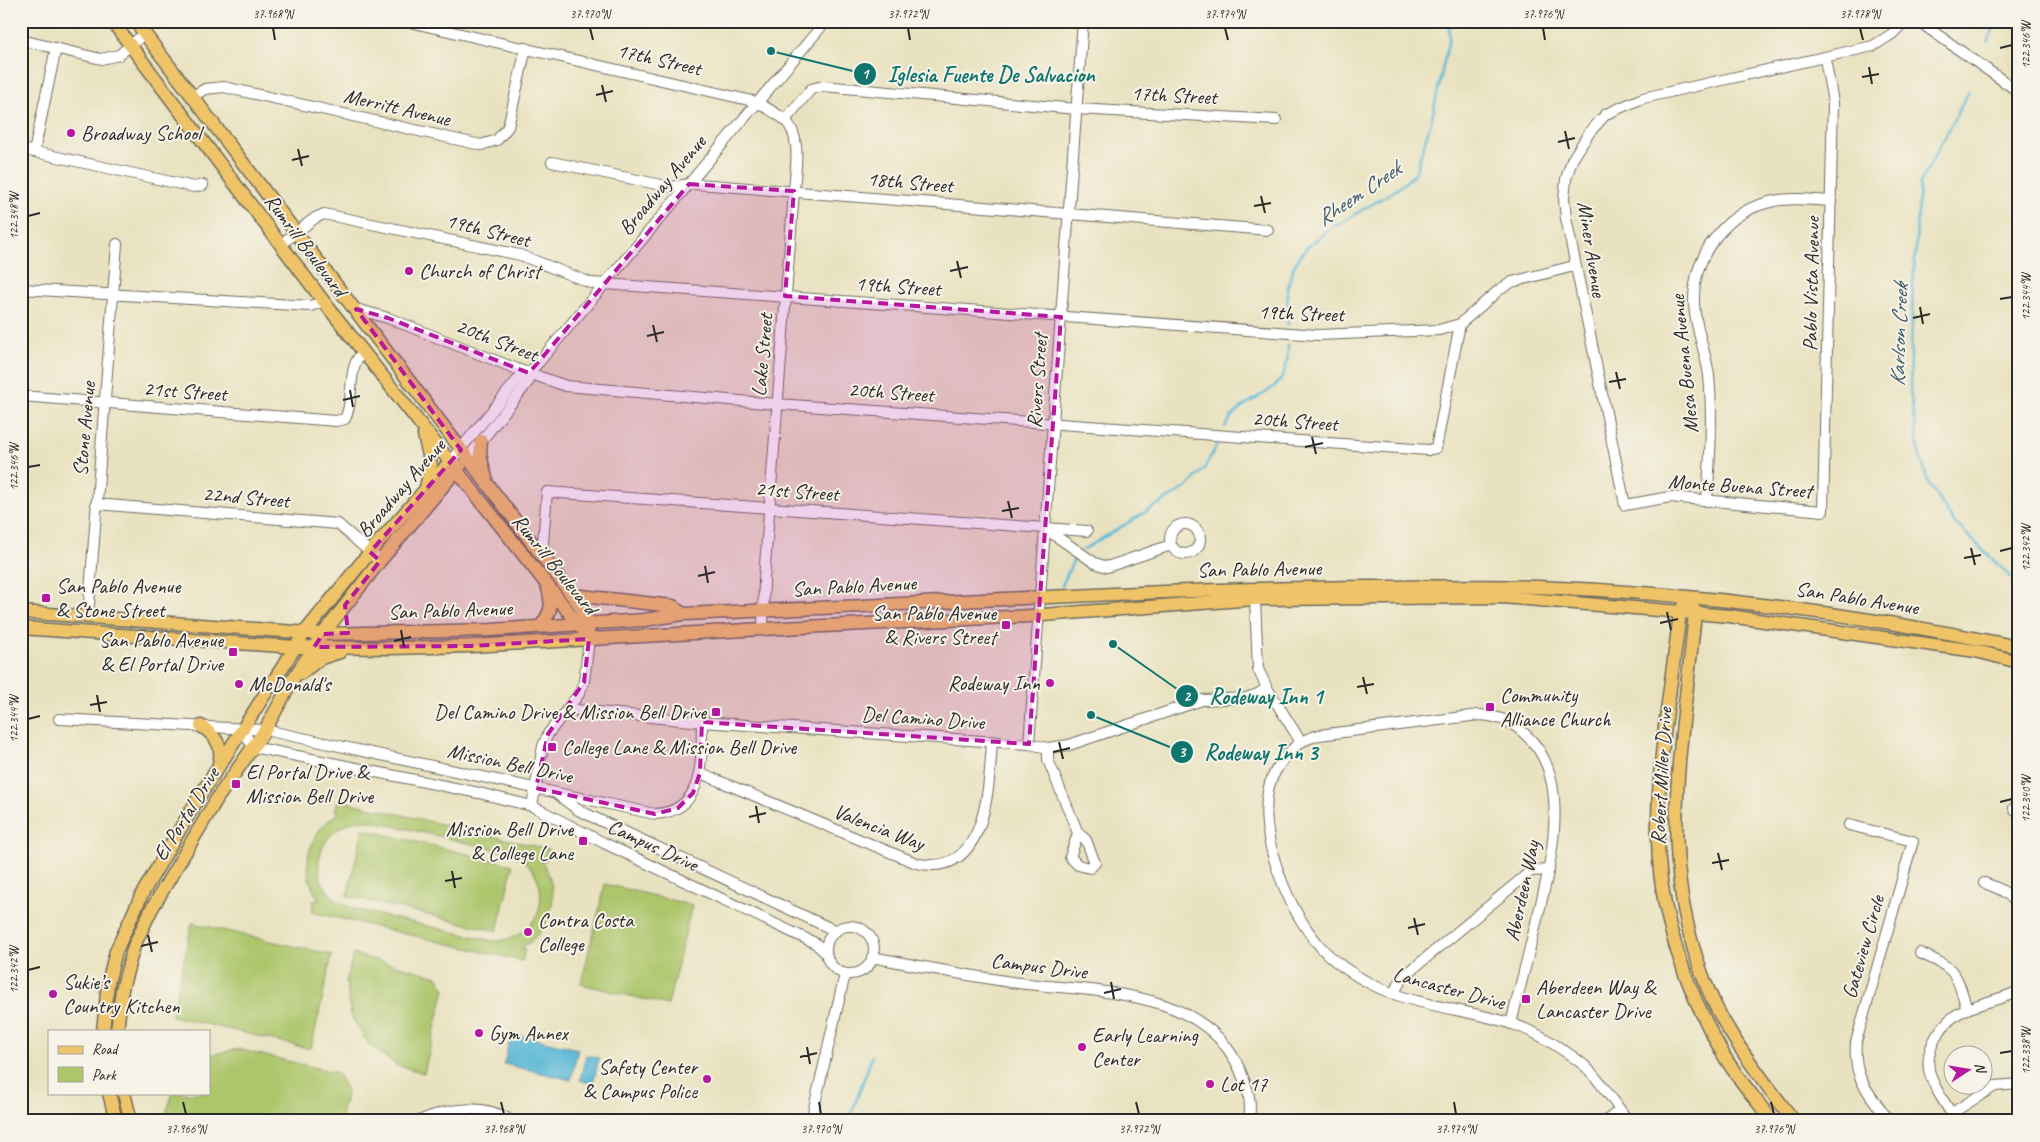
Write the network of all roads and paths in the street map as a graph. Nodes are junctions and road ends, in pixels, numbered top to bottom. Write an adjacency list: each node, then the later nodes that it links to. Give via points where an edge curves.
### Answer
1 (112, 21): 10 (main road, Rumrill Boulevard)
2 (135, 21): 8 (main road, Rumrill Boulevard)
3 (405, 21): 12 (street, 17th Street)
4 (826, 21): 16 (street, Broadway Avenue)
5 (1083, 21): 17 (street, Rivers Street)
6 (1906, 21): 13 (street, Miner Avenue, via 1873,46)
7 (1918, 21): 14 (street)
8 (144, 34): 10 (street); 15 (main road, Rumrill Boulevard)
9 (21, 40): 11 (street)
10 (130, 46): 11 (street, via 119,55 101,59); 31 (main road, Rumrill Boulevard)
11 (56, 48): 21 (street)
12 (526, 48): 15 (street, Merritt Avenue, via 508,127 496,140 481,145 224,88 205,89); 16 (street, 17th Street)
13 (1825, 59): 26 (street, Pablo Vista Avenue, via 1833,102); 32 (street, Miner Avenue, via 1643,98 1606,114 1578,149 1566,179 1564,199)
14 (2019, 92)
15 (193, 96): 29 (main road, Rumrill Boulevard)
16 (757, 102): 18 (street); 23 (street, Broadway Avenue)
17 (1077, 109): 18 (street, 17th Street, via 823,86 811,89); 19 (street, 17th Street); 27 (street, Rivers Street)
18 (785, 120): 25 (street, Lake Street, via 794,136)
19 (1276, 120)
20 (21, 150): 21 (street)
21 (34, 152): 24 (street, via 194,187)
22 (552, 162): 23 (street, 18th Street, via 671,188)
23 (689, 184): 25 (street, 18th Street); 33 (street, Broadway Avenue)
24 (203, 185)
25 (794, 191): 27 (street, 18th Street); 36 (street, Lake Street)
26 (1831, 201): 54 (street, Mesa Buena Avenue, via 1776,200 1758,205 1732,220 1714,238 1697,268 1694,303 1708,375 1712,427); 58 (street, Pablo Vista Avenue)
27 (1069, 214): 28 (street, 18th Street); 39 (street, Rivers Street)
28 (1268, 230)
29 (295, 233): 31 (street, 19th Street); 33 (street, 19th Street, via 315,218 333,215 520,255 591,282); 38 (main road, Rumrill Boulevard)
30 (117, 244): 35 (street, Stone Avenue)
31 (280, 244): 37 (main road, Rumrill Boulevard)
32 (1574, 266): 41 (street, 19th Street, via 1512,282); 56 (street, Miner Avenue)
33 (606, 283): 36 (street, 19th Street); 43 (street, Broadway Avenue)
34 (21, 289): 35 (street)
35 (113, 294): 37 (street, via 310,306); 45 (street, Stone Avenue)
36 (785, 296): 39 (street, 19th Street); 46 (street, Lake Street)
37 (324, 302): 40 (main road, via 336,301 354,322); 42 (main road, Rumrill Boulevard)
38 (356, 310): 40 (main road, Rumrill Boulevard); 43 (street, 20th Street, via 388,318)
39 (1061, 317): 41 (street, 19th Street, via 1318,335 1439,330); 47 (street, Rivers Street)
40 (367, 324): 50 (main road, Rumrill Boulevard)
41 (1460, 324): 47 (street, 20th Street, via 1436,448 1428,450)
42 (363, 352): 45 (street, 21st Street, via 355,364 349,412 345,419 336,422); 48 (main road, Rumrill Boulevard)
43 (529, 373): 46 (street, 20th Street, via 566,386); 49 (street, Broadway Avenue, via 529,381); 50 (street, Broadway Avenue, via 519,378)
44 (21, 396): 45 (street, 21st Street)
45 (105, 404): 55 (street, Stone Avenue)
46 (777, 404): 47 (street, 20th Street); 57 (street, Lake Street)
47 (1053, 422): 59 (street, Rivers Street)
48 (421, 427): 51 (main road, Rumrill Boulevard); 53 (main road, via 431,464)
49 (481, 441): 50 (street, Broadway Avenue); 52 (main road, via 481,462)
50 (464, 455): 51 (main road, Broadway Avenue); 52 (main road, Rumrill Boulevard)
51 (452, 467): 53 (main road, Broadway Avenue); 63 (main road, Broadway Avenue); 64 (main road, Rumrill Boulevard)
52 (489, 488): 62 (main road, Rumrill Boulevard)
53 (426, 490): 63 (main road, Broadway Avenue)
54 (1707, 501): 56 (street, Monte Buena Street, via 1670,497); 58 (street, Monte Buena Street)
55 (96, 504): 63 (street, 22nd Street, via 338,524); 76 (street, Stone Avenue)
56 (1626, 505)
57 (769, 508): 59 (street, 21st Street); 62 (street, 21st Street, via 547,492); 70 (street, Lake Street)
58 (1823, 511)
59 (1045, 529): 60 (street, 21st Street); 61 (street, 21st Street, via 1095,563 1107,567); 66 (street, Rivers Street)
60 (1088, 531)
61 (1171, 545)
62 (542, 556): 65 (main road, Rumrill Boulevard)
63 (375, 557): 69 (main road, Broadway Avenue); 83 (main road, Broadway Avenue)
64 (547, 587): 78 (main road, Rumrill Boulevard); 79 (main road, via 552,611)
65 (572, 595): 74 (main road, via 673,606); 78 (main road, Rumrill Boulevard)
66 (1040, 596): 67 (main road, San Pablo Avenue, via 1258,588 1503,586); 70 (main road, San Pablo Avenue); 75 (street, Rivers Street)
67 (1689, 596): 72 (main road); 73 (main road); 92 (main road, San Pablo Avenue, via 1863,618)
68 (1255, 599): 72 (main road, San Pablo Avenue, via 1503,596); 75 (main road, San Pablo Avenue); 96 (street, via 1258,669)
69 (345, 605): 84 (main road, via 346,623); 86 (main road, Broadway Avenue)
70 (763, 611): 74 (main road, San Pablo Avenue); 81 (street, Lake Street)
71 (21, 612): 76 (main road, San Pablo Avenue)
72 (1680, 612): 73 (main road, San Pablo Avenue); 144 (main road, Robert Miller Drive, via 1660,778 1658,821 1663,892 1678,954 1701,1013 1724,1056)
73 (1695, 613): 93 (main road, San Pablo Avenue, via 1976,651); 145 (main road, Robert Miller Drive, via 1675,819 1676,856 1687,922 1700,969 1716,1006 1746,1059)
74 (683, 614): 78 (main road, San Pablo Avenue)
75 (1039, 616): 81 (main road, San Pablo Avenue); 105 (street, Rivers Street)
76 (88, 617): 77 (main road, San Pablo Avenue); 82 (main road, via 78,622 61,621)
77 (157, 622): 83 (main road, San Pablo Avenue); 85 (main road, via 150,627 113,626)
78 (584, 623): 79 (main road, San Pablo Avenue); 87 (main road, Rumrill Boulevard)
79 (541, 626): 84 (main road, San Pablo Avenue)
80 (21, 628): 82 (main road, San Pablo Avenue)
81 (763, 629): 87 (main road, San Pablo Avenue)
82 (45, 630): 85 (main road, San Pablo Avenue)
83 (305, 632): 86 (main road, San Pablo Avenue); 89 (main road, El Portal Drive)
84 (359, 633): 86 (main road, San Pablo Avenue)
85 (104, 634): 88 (main road, San Pablo Avenue)
86 (323, 634): 90 (main road, El Portal Drive)
87 (589, 639): 91 (main road, San Pablo Avenue); 97 (street, via 584,682)
88 (261, 644): 89 (main road, San Pablo Avenue); 94 (main road, via 277,661)
89 (296, 646): 90 (main road, San Pablo Avenue); 94 (main road, El Portal Drive)
90 (314, 647): 91 (main road, San Pablo Avenue); 95 (main road, El Portal Drive)
91 (358, 648): 95 (main road, via 321,658)
92 (2019, 648)
93 (2019, 662)
94 (277, 675): 101 (main road, El Portal Drive)
95 (293, 679): 102 (main road, El Portal Drive)
96 (1267, 688): 104 (street); 107 (street, Del Camino Drive, via 1246,698 1202,700)
97 (567, 709): 99 (street, Del Camino Drive); 110 (street, via 543,746)
98 (59, 719): 100 (street, Mission Bell Drive)
99 (702, 722): 103 (street, Del Camino Drive); 109 (street, Mission Bell Drive)
100 (201, 726): 101 (street, Mission Bell Drive); 108 (main road, via 217,739 221,757)
101 (242, 730): 102 (street, Mission Bell Drive); 106 (street); 108 (main road, El Portal Drive)
102 (265, 730): 106 (main road, El Portal Drive); 110 (street, Mission Bell Drive)
103 (992, 741): 105 (street, Del Camino Drive); 109 (street, Valencia Way, via 988,794 979,830 960,854 934,866 916,863)
104 (1301, 742): 115 (street, Aberdeen Way, via 1319,735 1468,715 1489,715 1505,720 1536,744 1550,774 1553,829); 124 (street, Lancaster Drive, via 1280,764 1268,790 1266,815 1282,883 1297,914 1320,946 1346,968)
105 (1029, 744): 107 (street, Del Camino Drive)
106 (253, 747): 112 (street, Mission Bell Drive, via 480,792); 128 (main road, El Portal Drive, via 218,797 151,910 127,968)
107 (1048, 748): 114 (street, via 1048,760)
108 (218, 767): 127 (main road, El Portal Drive, via 126,925 108,983)
109 (700, 773): 111 (street, Mission Bell Drive, via 689,799 663,814)
110 (536, 788): 111 (street, Mission Bell Drive); 112 (street)
111 (556, 793): 118 (street, Campus Drive, via 578,810)
112 (532, 806): 119 (street, Campus Drive, via 816,943)
113 (1849, 825): 146 (street, Gateview Circle, via 1913,841 1856,1042 1854,1061 1859,1078)
114 (1078, 833)
115 (1549, 870): 124 (street, via 1531,871 1403,977); 126 (street, Aberdeen Way)
116 (1984, 883): 117 (street, via 2002,889)
117 (2019, 908)
118 (836, 930): 119 (street, via 827,943); 121 (street, via 850,926 863,931 872,942)
119 (826, 953): 122 (street, via 832,967)
120 (1920, 953): 125 (street, via 1949,966 1959,983)
121 (872, 957): 122 (street, via 860,972); 141 (street, Campus Drive, via 1010,982 1132,996 1189,1016 1228,1047 1251,1101)
122 (845, 974): 140 (street)
123 (2019, 992): 125 (street)
124 (1393, 994): 126 (street, Lancaster Drive)
125 (1967, 1009): 134 (street, via 1944,1024 1934,1039 1930,1056 1931,1078)
126 (1511, 1024): 132 (street, Lancaster Drive, via 1548,1040 1586,1067)
127 (103, 1030)
128 (117, 1030)
129 (2019, 1084): 134 (street, via 1995,1086)
130 (109, 1094): 136 (main road)
131 (124, 1094): 137 (main road)
132 (1620, 1110): 142 (street); 143 (street, Lancaster Drive)
133 (21, 1116): 135 (street)
134 (1954, 1117)
135 (25, 1121)
136 (116, 1121)
137 (131, 1121)
138 (419, 1121): 139 (street, via 466,1108 488,1111)
139 (512, 1121)
140 (811, 1121)
141 (1249, 1121)
142 (1606, 1121)
143 (1628, 1121)
144 (1772, 1121)
145 (1794, 1121)
146 (1889, 1121)

